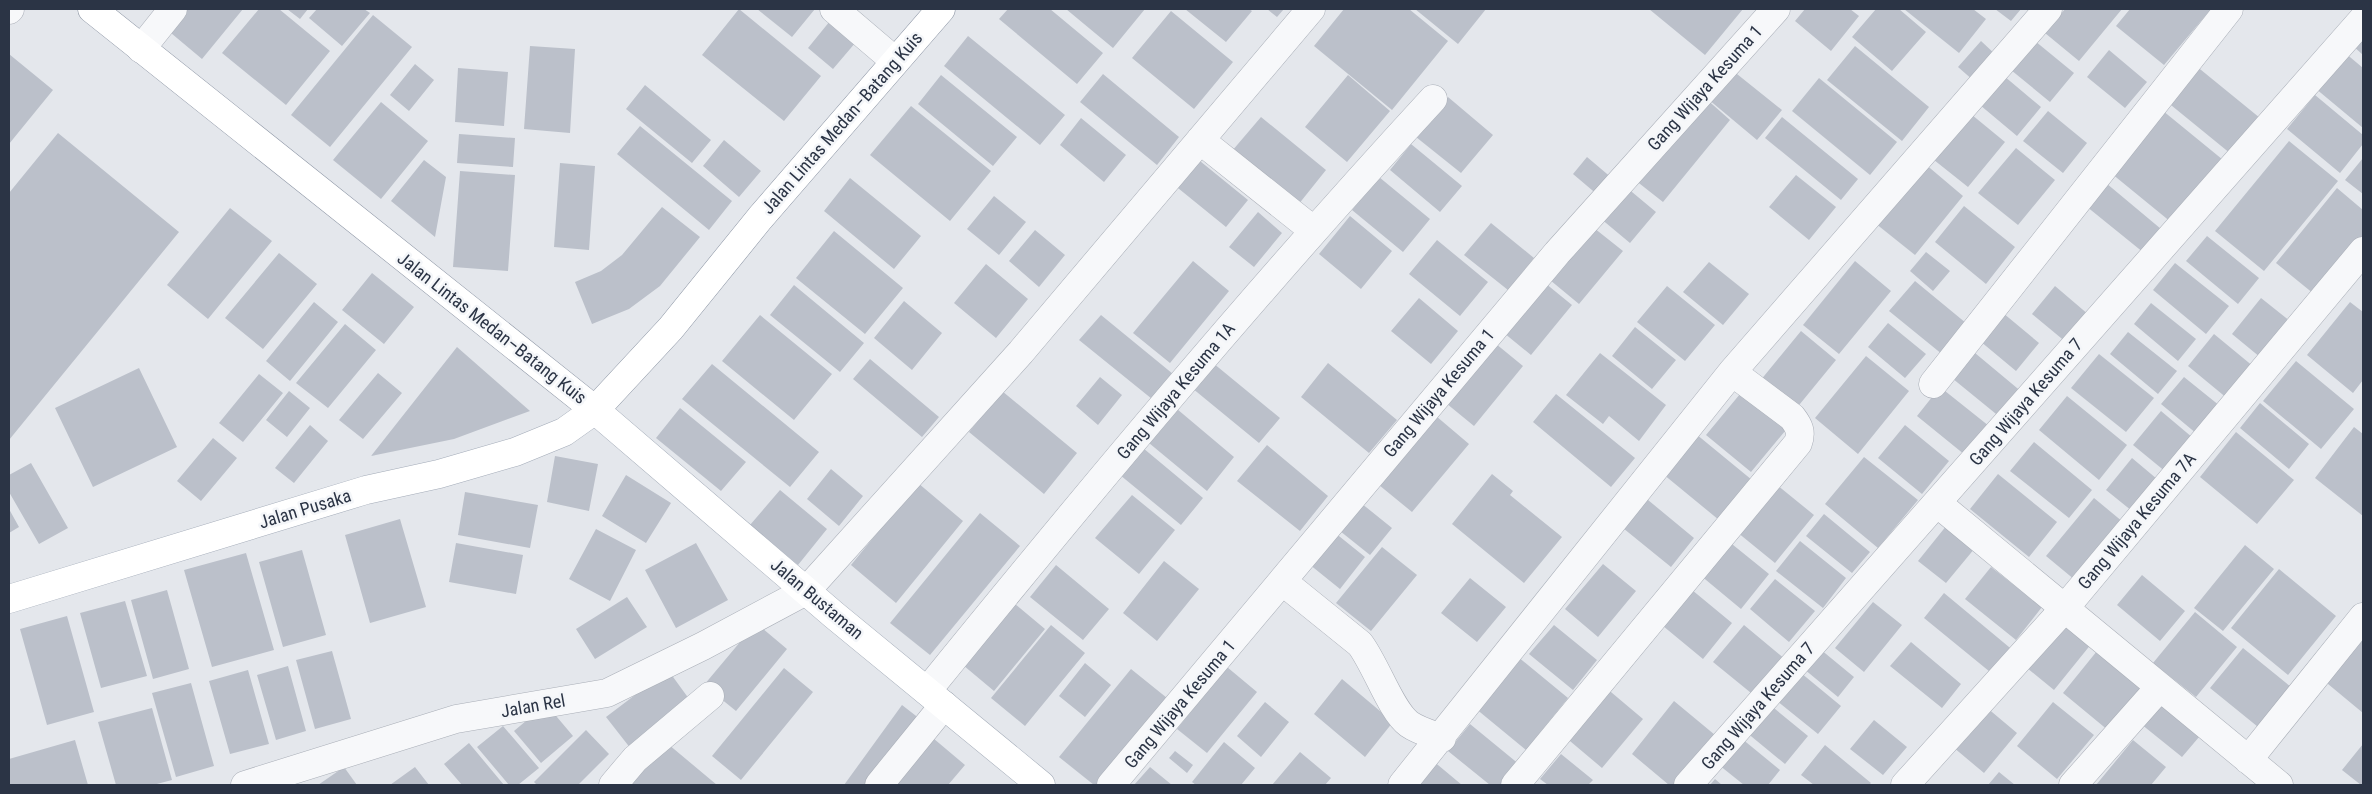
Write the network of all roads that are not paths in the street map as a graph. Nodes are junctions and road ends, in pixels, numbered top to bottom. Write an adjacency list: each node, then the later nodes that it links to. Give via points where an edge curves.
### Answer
1 (92, 9): 10 (main road, Jalan Lintas Medan–Batang Kuis)
2 (173, 9): 10 (street)
3 (834, 9): 11 (street)
4 (941, 9): 11 (main road, Jalan Lintas Medan–Batang Kuis)
5 (1311, 9): 13 (street, Jalan Rel)
6 (1776, 9): 20 (street, Gang Wijaya Kesuma 1, via 1557,253)
7 (2048, 9): 16 (street)
8 (2229, 9): 17 (street)
9 (2363, 19): 19 (street, Gang Wijaya Kesuma 7)
10 (141, 49): 18 (main road, Jalan Lintas Medan–Batang Kuis)
11 (895, 61): 18 (main road, Jalan Lintas Medan–Batang Kuis, via 760,218 671,328)
12 (1433, 99): 14 (street, Gang Wijaya Kesuma 1A)
13 (1200, 140): 14 (street); 21 (street, Jalan Rel, via 1021,352)
14 (1313, 230): 27 (street, Gang Wijaya Kesuma 1A, via 1050,540)
15 (2363, 251): 23 (street, Gang Wijaya Kesuma 7A)
16 (1732, 372): 28 (street); 36 (street, via 1792,417 1801,434 1798,443)
17 (1933, 384)
18 (595, 410): 21 (main road, Jalan Bustaman); 22 (main road, Jalan Pusaka, via 564,432 515,452 439,474 366,490)
19 (1937, 503): 23 (street); 37 (street, Gang Wijaya Kesuma 7)
20 (1282, 581): 28 (street, via 1360,644 1400,716 1419,729); 34 (street, Gang Wijaya Kesuma 1)
21 (806, 591): 27 (main road, Jalan Bustaman); 30 (street, Jalan Rel, via 607,693 456,719)
22 (9, 599)
23 (2064, 609): 25 (street); 38 (street, Gang Wijaya Kesuma 7A)
24 (2363, 618): 29 (street)
25 (2160, 688): 29 (street); 39 (street)
26 (710, 696): 31 (street, via 635,759)
27 (936, 698): 32 (street, Gang Wijaya Kesuma 1A); 33 (main road, Jalan Bustaman)
28 (1442, 738): 35 (street)
29 (2248, 760): 40 (street)
30 (245, 785)
31 (613, 785)
32 (879, 785)
33 (1041, 785)
34 (1111, 785)
35 (1402, 785)
36 (1516, 785)
37 (1688, 785)
38 (1904, 785)
39 (2073, 785)
40 (2279, 785)

